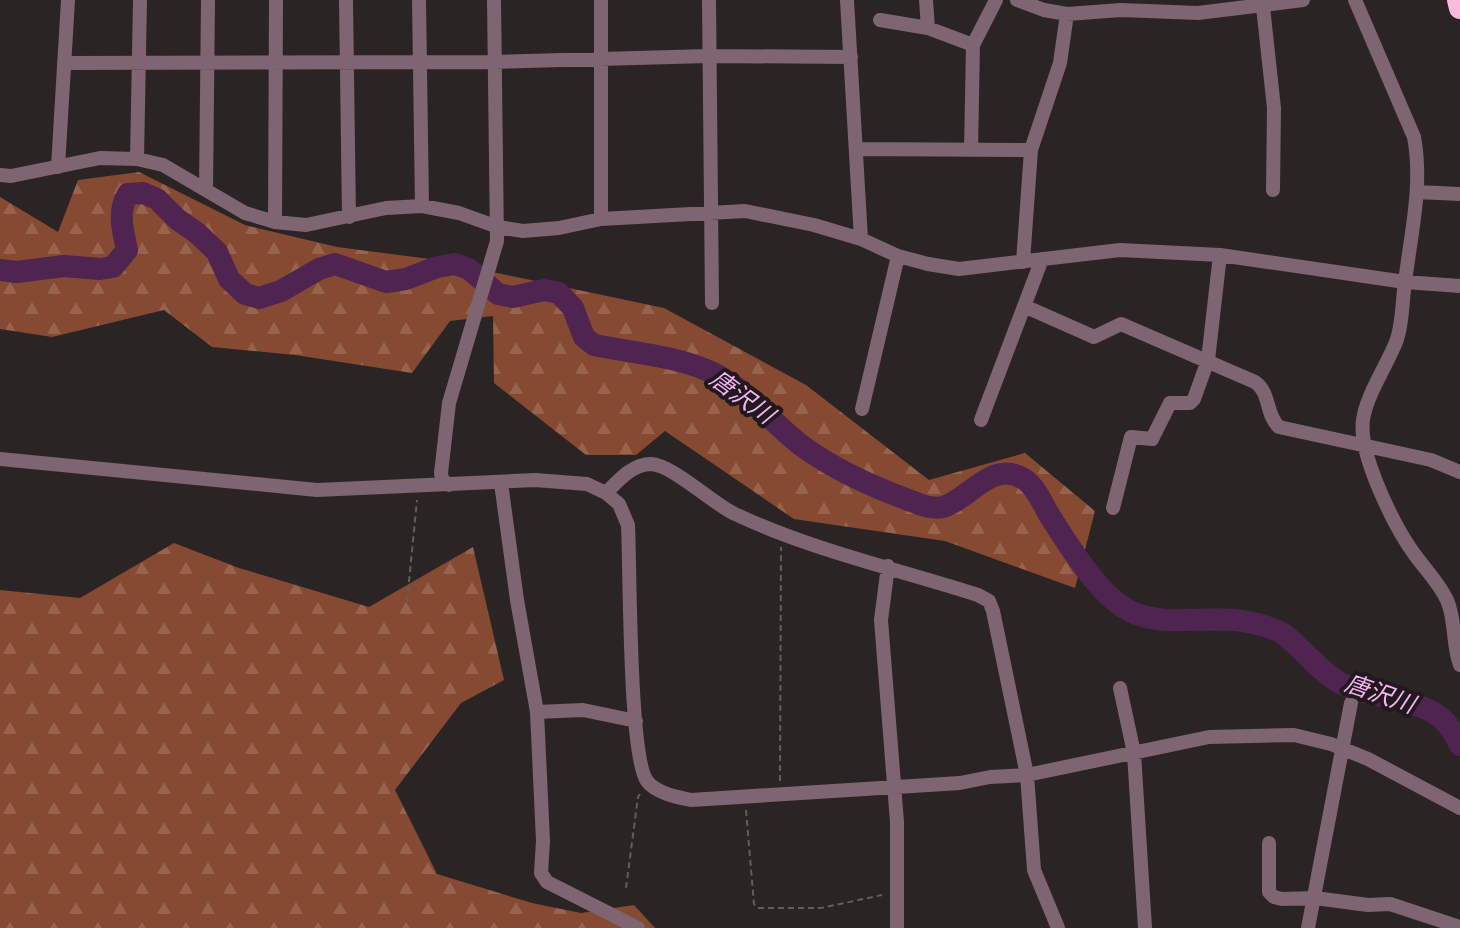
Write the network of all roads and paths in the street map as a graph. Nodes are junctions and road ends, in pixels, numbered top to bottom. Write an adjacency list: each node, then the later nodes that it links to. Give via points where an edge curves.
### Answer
1 (68, 0): 29 (street)
2 (140, 0): 30 (street)
3 (208, 0): 31 (street)
4 (276, 0): 32 (street)
5 (346, 0): 33 (street)
6 (419, 0): 27 (street)
7 (494, 0): 28 (street)
8 (601, 0): 26 (street)
9 (709, 0): 24 (street)
10 (847, 0): 25 (street)
11 (926, 0): 22 (street)
12 (996, 0): 23 (street)
13 (1017, 0): 20 (street)
14 (1303, 0): 18 (street)
15 (1372, 0): 17 (street)
16 (1458, 0): 19 (highway)
17 (1356, 2): 42 (street, via 1414,137)
18 (1263, 7): 20 (street); 41 (street, via 1274,108)
19 (1460, 8)
20 (1067, 14): 36 (street, via 1060,63)
21 (880, 20): 22 (street)
22 (928, 28): 23 (street)
23 (973, 45): 35 (street)
24 (709, 56): 25 (street); 26 (street); 45 (street)
25 (851, 57): 34 (street)
26 (601, 59): 28 (street); 47 (street)
27 (420, 62): 28 (street); 33 (street); 44 (street)
28 (494, 62): 49 (street)
29 (64, 63): 30 (street); 38 (street)
30 (139, 63): 31 (street); 37 (street)
31 (207, 63): 32 (street); 40 (street)
32 (276, 63): 33 (street); 48 (street)
33 (347, 63): 46 (street)
34 (856, 149): 35 (street); 50 (street)
35 (971, 150): 36 (street)
36 (1031, 150): 54 (street)
37 (137, 159): 38 (street, via 100,158); 40 (street, via 163,165)
38 (58, 167): 39 (street)
39 (0, 175)
40 (206, 190): 48 (street, via 245,213)
41 (1273, 190)
42 (1417, 192): 43 (street); 55 (street)
43 (1460, 194)
44 (422, 206): 46 (street); 49 (street)
45 (710, 211): 47 (street); 50 (street, via 779,216); 57 (street)
46 (349, 217): 48 (street, via 306,225)
47 (601, 219): 49 (street, via 523,231)
48 (275, 222)
49 (498, 227): 66 (street, via 449,403 441,473)
50 (861, 239): 52 (street)
51 (1220, 255): 53 (street, via 1120,250); 55 (street); 59 (street)
52 (898, 256): 54 (street, via 959,269); 60 (street)
53 (1042, 259): 54 (street); 58 (street)
54 (1023, 262)
55 (1405, 282): 56 (street); 62 (street, via 1397,338 1363,420)
56 (1460, 286)
57 (712, 303)
58 (1024, 306): 59 (street, via 1094,337 1121,324); 61 (street)
59 (1208, 360): 62 (street, via 1264,389 1272,421 1279,427); 69 (street, via 1194,399 1170,403 1152,439 1131,437)
60 (862, 409)
61 (981, 420)
62 (1365, 444): 64 (street); 73 (street, via 1399,532 1447,601)
63 (0, 459): 67 (street, via 317,490)
64 (1460, 472)
65 (501, 483): 66 (street); 68 (street, via 587,484); 76 (street)
66 (449, 485): 67 (street)
67 (419, 487): 72 (path)
68 (606, 493): 70 (street, via 629,471 650,464 731,512); 77 (street, via 619,504 628,525)
69 (1113, 508)
70 (781, 534): 71 (street); 83 (path)
71 (888, 566): 80 (street, via 989,601); 82 (street, via 881,620)
72 (407, 602)
73 (1460, 665)
74 (1120, 688): 79 (street)
75 (1351, 703): 78 (street)
76 (537, 712): 77 (street, via 583,710); 91 (street, via 541,873 547,882)
77 (636, 721): 81 (street, via 642,773)
78 (1342, 749): 79 (street, via 1294,735 1252,734); 85 (street); 89 (street)
79 (1134, 753): 80 (street); 94 (street)
80 (1027, 775): 82 (street); 93 (street, via 1034,870)
81 (649, 784): 84 (street, via 691,800); 87 (path, via 638,797)
82 (894, 787): 83 (street); 88 (street)
83 (780, 794): 84 (street)
84 (745, 797): 88 (path, via 758,908 821,908)
85 (1460, 808)
86 (1269, 843): 89 (street, via 1269,892 1282,899)
87 (626, 888)
88 (895, 893): 92 (street)
89 (1315, 898): 90 (street, via 1390,904); 95 (street)
90 (1460, 927)
91 (638, 928)
92 (897, 928)
93 (1058, 928)
94 (1145, 928)
95 (1308, 928)

